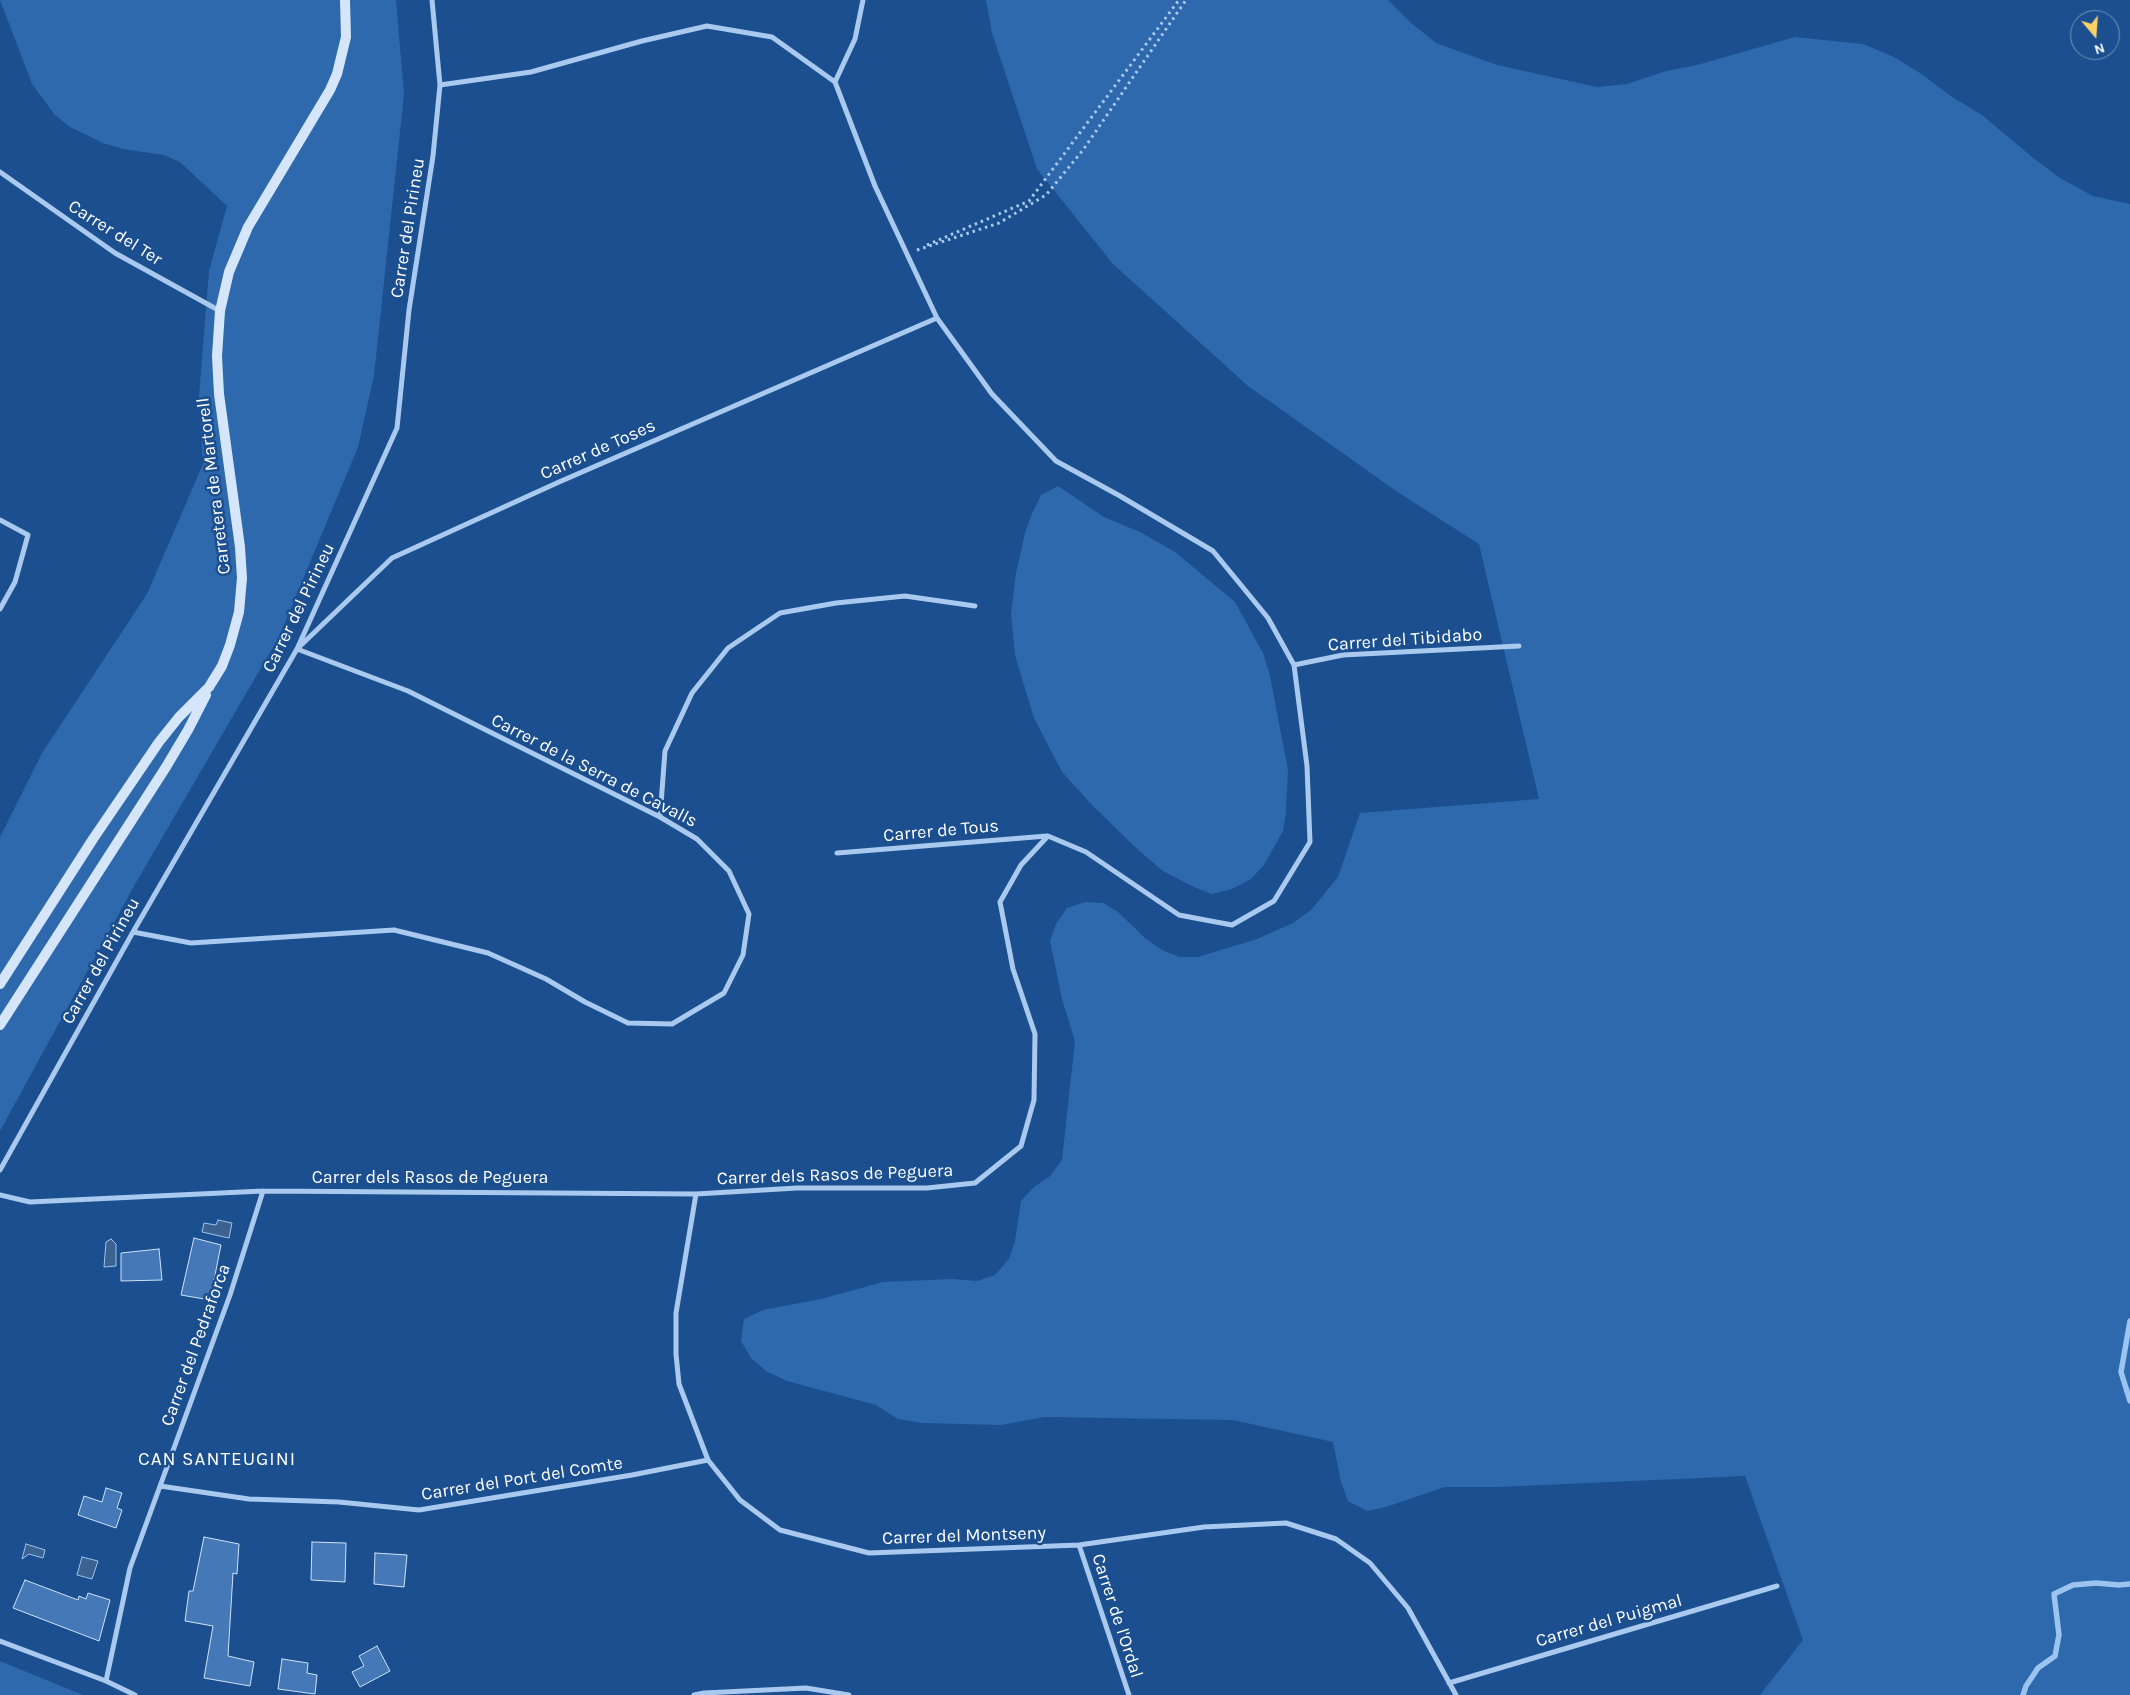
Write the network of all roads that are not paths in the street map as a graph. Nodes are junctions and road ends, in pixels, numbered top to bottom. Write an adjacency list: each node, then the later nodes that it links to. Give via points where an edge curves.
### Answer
1 (346, 0): 7 (main road, Carretera de Martorell, via 346,37 337,74 248,227 229,272)
2 (432, 0): 5 (street, Carrer del Pirineu)
3 (863, 0): 4 (street, via 855,39)
4 (835, 82): 5 (street, via 772,38 707,26 642,40 531,72); 8 (street, via 875,186)
5 (440, 85): 13 (street, Carrer del Pirineu, via 433,156 409,310 397,428)
6 (0, 172): 7 (street, Carrer del Ter, via 115,253)
7 (220, 311): 15 (main road, Carretera de Martorell, via 219,394 242,578 240,612 222,666)
8 (937, 318): 13 (street, Carrer de Toses, via 392,558); 14 (street, via 992,394 1056,461 1213,551 1268,618)
9 (0, 520): 11 (street, via 28,535 15,582)
10 (975, 606): 16 (street, via 906,596 780,613 728,648 692,693 665,752)
11 (0, 609)
12 (1519, 646): 14 (street, Carrer del Tibidabo, via 1343,655)
13 (297, 649): 16 (street, Carrer de la Serra de Cavalls, via 408,691); 19 (street, Carrer del Pirineu)
14 (1294, 665): 17 (street, via 1307,766 1310,842 1274,901 1232,925 1179,915 1086,852)
15 (209, 687): 20 (main road, Carretera de Martorell, via 160,742); 21 (main road, via 166,767)
16 (660, 817): 19 (street, Carrer de la Serra de Cavalls, via 697,839 729,871 749,914 743,955 724,993 672,1024 628,1023 546,978 488,953 394,930 190,943)
17 (1048, 836): 18 (street, Carrer de Tous); 24 (street, Carrer dels Rasos de Peguera, via 1021,864 1000,902 1014,969 1034,1034 1034,1100 1021,1146 975,1183 926,1188 797,1188)
18 (836, 853)
19 (133, 932): 22 (street, Carrer del Pirineu)
20 (0, 984)
21 (0, 1025)
22 (0, 1170)
23 (263, 1191): 24 (street, Carrer dels Rasos de Peguera); 25 (street, Carrer dels Rasos de Peguera, via 30,1202); 27 (street, Carrer del Pedraforca, via 230,1295)
24 (696, 1194): 26 (street, Carrer del Montseny, via 676,1313 676,1354 679,1384)
25 (0, 1195)
26 (708, 1460): 27 (street, Carrer del Port del Comte, via 419,1510 339,1502 249,1499); 28 (street, Carrer del Montseny, via 740,1500 780,1530 869,1553)
27 (160, 1486): 31 (street, Carrer del Pedraforca, via 130,1568)
28 (1079, 1545): 32 (street, Carrer del Montseny, via 1204,1527 1286,1523 1336,1539 1370,1563 1408,1608); 36 (street, Carrer de l'Ordal)
29 (1777, 1586): 32 (street, Carrer del Puigmal)
30 (0, 1641): 31 (street)
31 (106, 1680): 33 (street)
32 (1449, 1683): 37 (street, Carrer del Montseny)
33 (135, 1695)
34 (694, 1695): 35 (street, via 806,1688)
35 (849, 1695)
36 (1129, 1695)
37 (1456, 1695)

